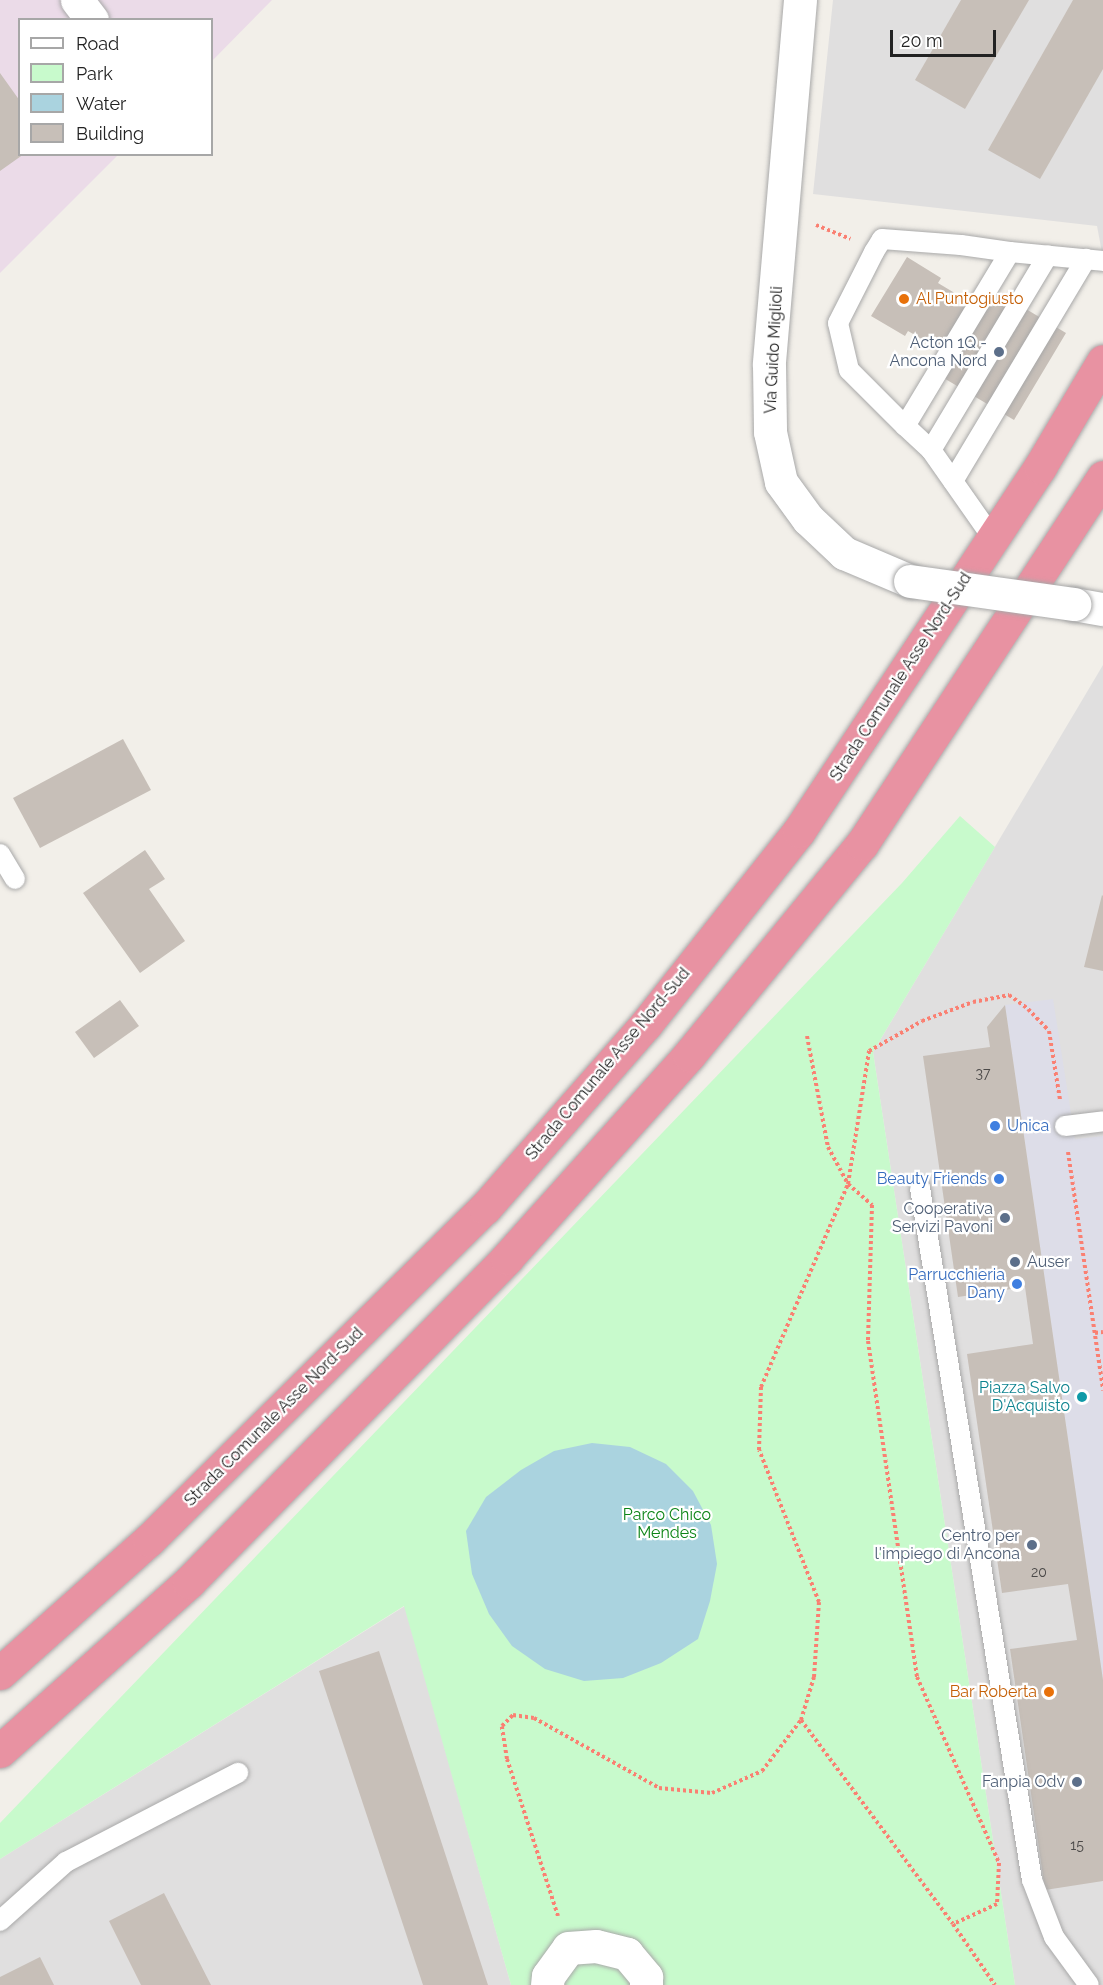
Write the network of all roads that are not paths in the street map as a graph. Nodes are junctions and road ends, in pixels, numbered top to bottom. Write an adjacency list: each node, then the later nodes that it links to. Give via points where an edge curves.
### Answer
1 (77, 0): 3 (street)
2 (800, 0): 13 (street, Via Guido Miglioli, bridge, via 770,365 770,432 781,482 808,519 844,553 910,581)
3 (90, 18)
4 (1010, 252): 5 (lane); 8 (lane); 8 (lane, via 882,239 874,252 838,323 849,370)
5 (1048, 255): 6 (lane); 9 (lane)
6 (1095, 260): 11 (lane)
7 (1103, 361): 12 (highway, Strada Comunale Asse Nord-Sud)
8 (905, 426): 9 (lane)
9 (931, 450): 11 (lane)
10 (1103, 477): 20 (highway, via 862,844 689,1055 507,1258 189,1582)
11 (953, 481): 12 (lane)
12 (993, 537): 19 (highway, Strada Comunale Asse Nord-Sud, via 799,831 608,1068 485,1208 149,1540)
13 (1088, 607)
14 (0, 854): 15 (lane)
15 (15, 879)
16 (1103, 1121): 17 (lane)
17 (1065, 1126)
18 (920, 1188): 25 (lane, via 1032,1880 1054,1937)
19 (0, 1673)
20 (0, 1752)
21 (238, 1773): 22 (lane, via 66,1862)
22 (0, 1921)
23 (547, 1985): 24 (street, via 548,1976 568,1948 596,1946 627,1954 646,1977)
24 (646, 1985)
25 (1089, 1985)

